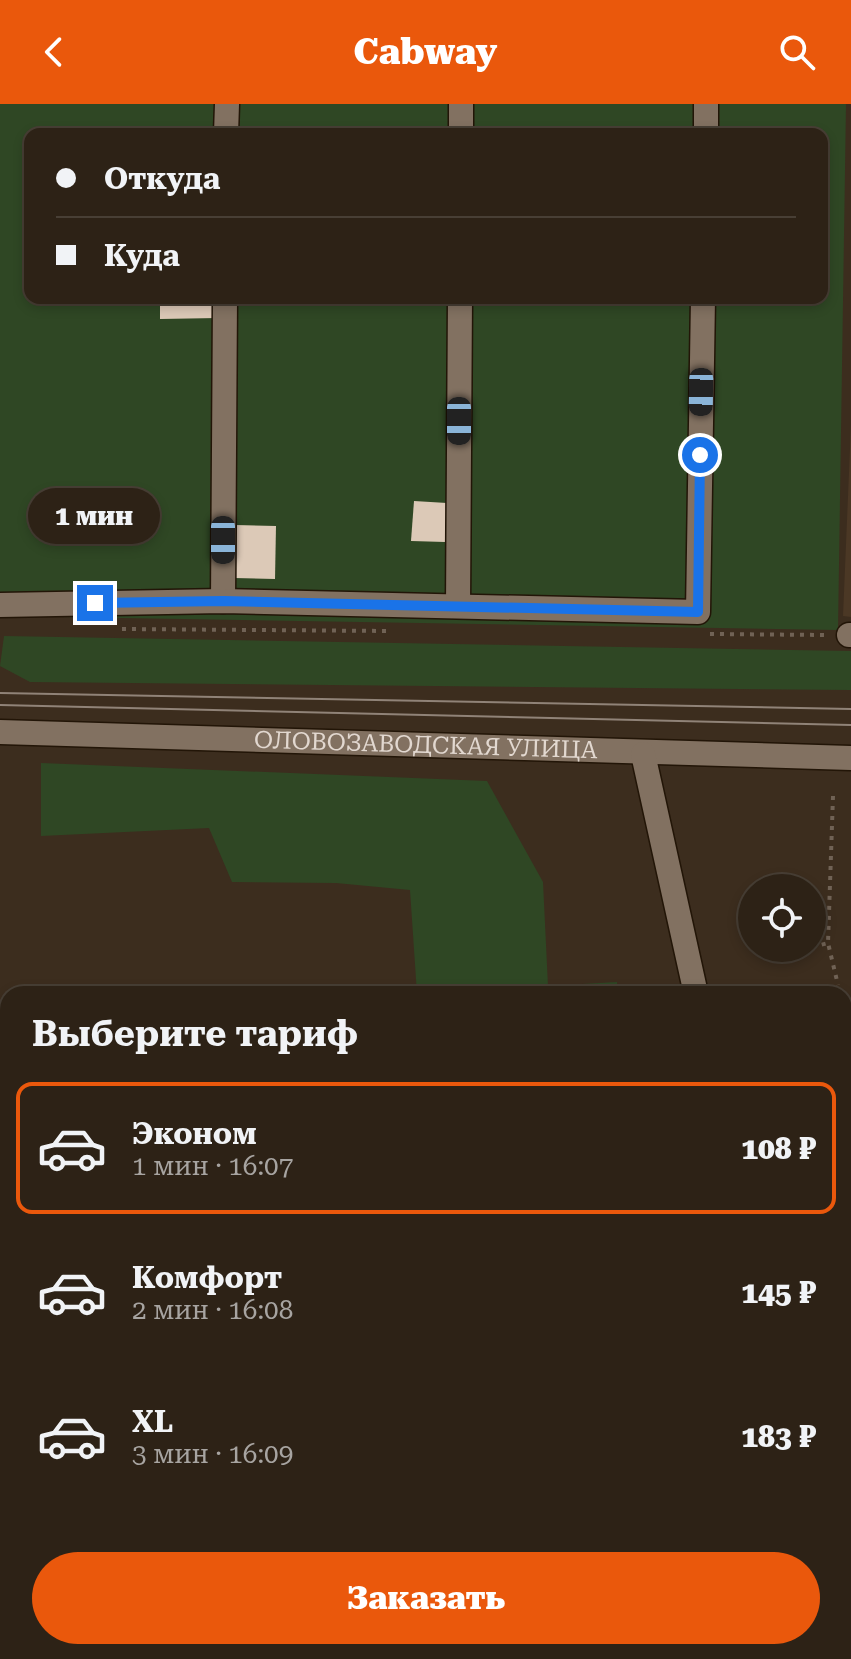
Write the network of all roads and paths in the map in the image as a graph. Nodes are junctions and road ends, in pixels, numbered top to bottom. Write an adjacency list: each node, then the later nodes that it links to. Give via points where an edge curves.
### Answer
1 (227, 104): 4 (street)
2 (461, 104): 5 (street)
3 (706, 104): 6 (street)
4 (226, 128)
5 (461, 128)
6 (706, 128)
7 (225, 304): 10 (street)
8 (460, 304): 12 (street)
9 (703, 304): 12 (street, via 698,612)
10 (223, 601): 11 (street); 12 (street)
11 (0, 605)
12 (458, 606)
13 (0, 732): 14 (street, ОЛОВОЗАВОДСКАЯ УЛИЦА)
14 (643, 754): 15 (street, ОЛОВОЗАВОДСКАЯ УЛИЦА); 19 (street)
15 (851, 758)
16 (833, 796): 17 (path)
17 (828, 943): 18 (path)
18 (838, 985)
19 (694, 986)

